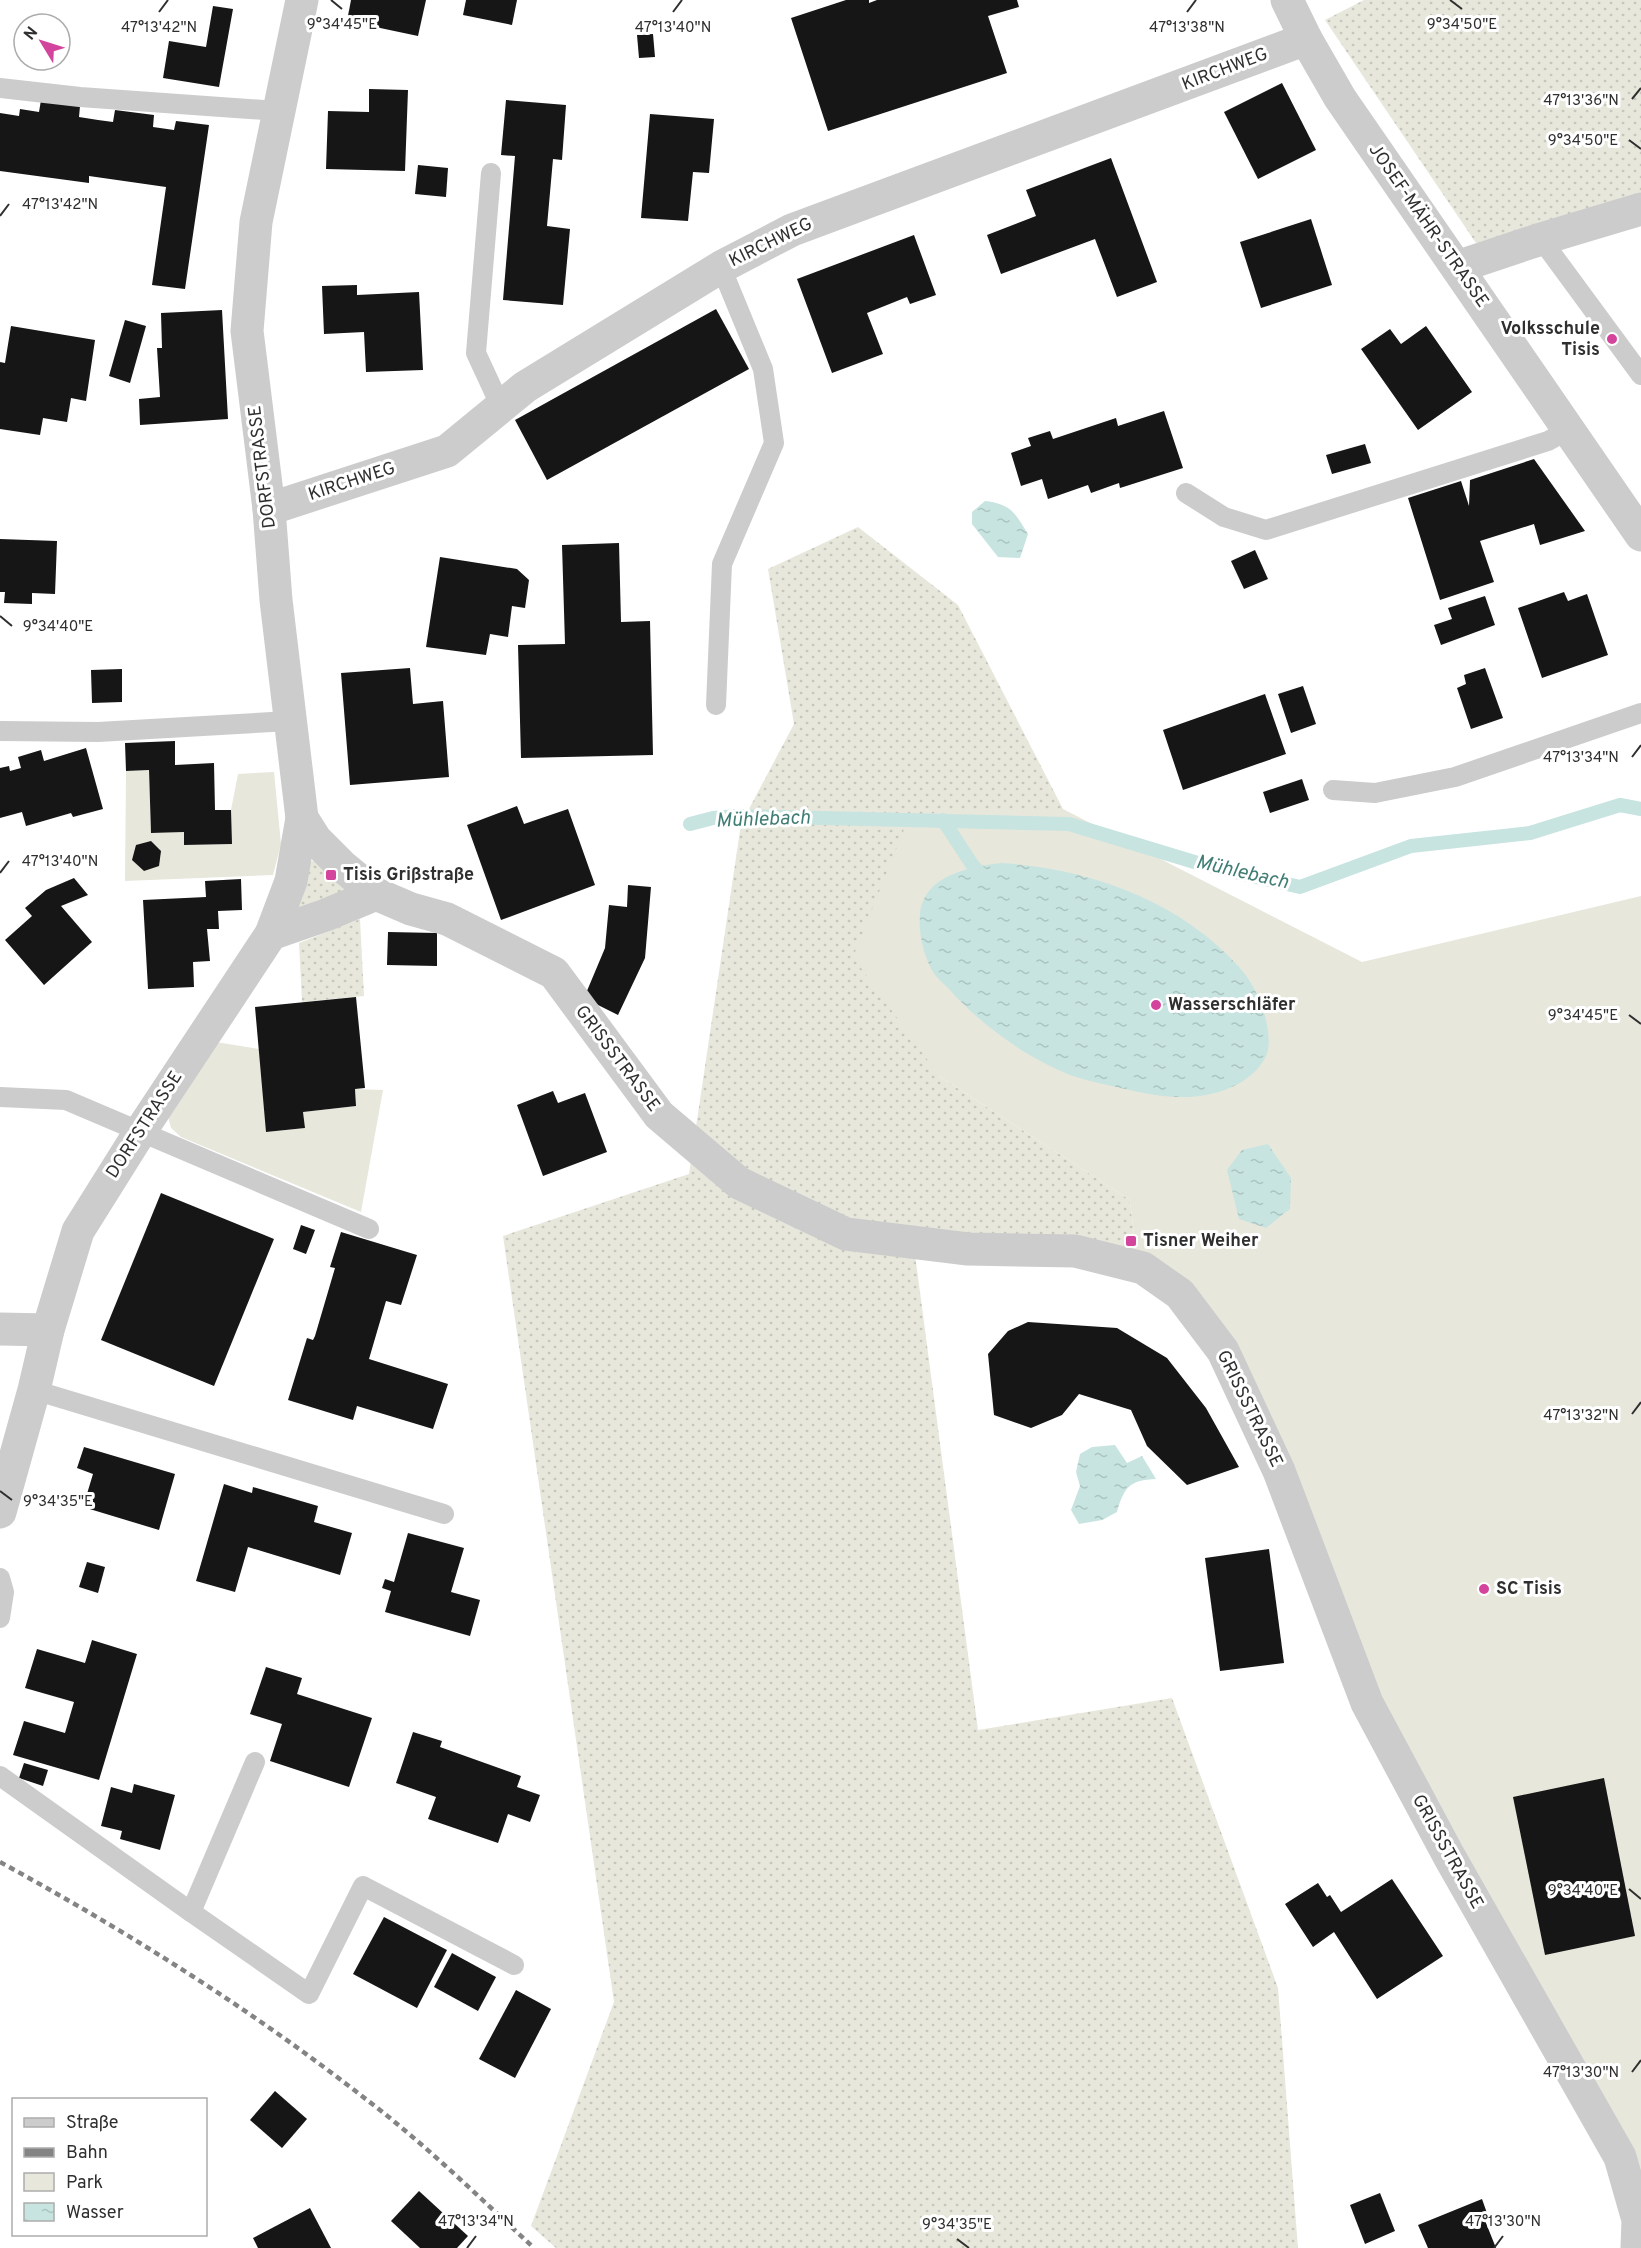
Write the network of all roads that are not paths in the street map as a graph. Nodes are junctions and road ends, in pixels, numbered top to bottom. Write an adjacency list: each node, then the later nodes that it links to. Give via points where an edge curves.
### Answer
1 (302, 0): 5 (street, DORFSTRASSE)
2 (1287, 0): 3 (street, JOSEF-MÄHR-STRASSE)
3 (1306, 39): 9 (street, KIRCHWEG, via 792,230); 10 (street, JOSEF-MÄHR-STRASSE, via 1340,98)
4 (0, 88): 5 (lane)
5 (278, 111): 15 (street, DORFSTRASSE, via 256,222 247,331)
6 (491, 173): 12 (lane, via 476,352)
7 (1641, 209): 8 (street)
8 (1541, 239): 10 (street); 11 (lane)
9 (721, 267): 12 (street, KIRCHWEG, via 535,381); 17 (lane, via 763,369 774,443 722,564)
10 (1457, 267): 13 (street, JOSEF-MÄHR-STRASSE)
11 (1641, 375)
12 (501, 407): 15 (street, KIRCHWEG, via 447,451)
13 (1569, 430): 14 (lane, via 1548,441 1266,530 1224,517); 16 (street, JOSEF-MÄHR-STRASSE)
14 (1186, 493)
15 (269, 509): 19 (street, DORFSTRASSE)
16 (1638, 525)
17 (716, 705)
18 (1641, 713): 21 (lane, via 1455,777 1375,793)
19 (289, 721): 20 (lane, via 98,732); 22 (street, DORFSTRASSE)
20 (0, 731)
21 (1333, 790)
22 (302, 818): 23 (street, GRISSSTRASSE, via 316,840); 24 (street, DORFSTRASSE, via 291,881)
23 (376, 894): 24 (street); 39 (street, GRISSSTRASSE, via 447,919 554,973 658,1115 739,1183 846,1234 968,1249 1075,1251 1143,1268 1180,1294 1223,1351 1279,1471 1367,1703 1443,1846 1620,2157 1638,2220)
24 (272, 934): 26 (street, DORFSTRASSE)
25 (0, 1097): 26 (lane, via 66,1100)
26 (140, 1132): 27 (lane); 29 (street, DORFSTRASSE, via 78,1231)
27 (369, 1229)
28 (0, 1329): 29 (street)
29 (48, 1330): 30 (street, DORFSTRASSE)
30 (34, 1390): 31 (street, DORFSTRASSE); 32 (lane)
31 (0, 1512)
32 (444, 1514)
33 (0, 1578): 34 (lane, via 4,1592)
34 (0, 1618)
35 (255, 1762): 37 (lane)
36 (0, 1776): 37 (lane)
37 (191, 1912): 38 (lane, via 309,1994 363,1886)
38 (514, 1965)
39 (1637, 2248)

